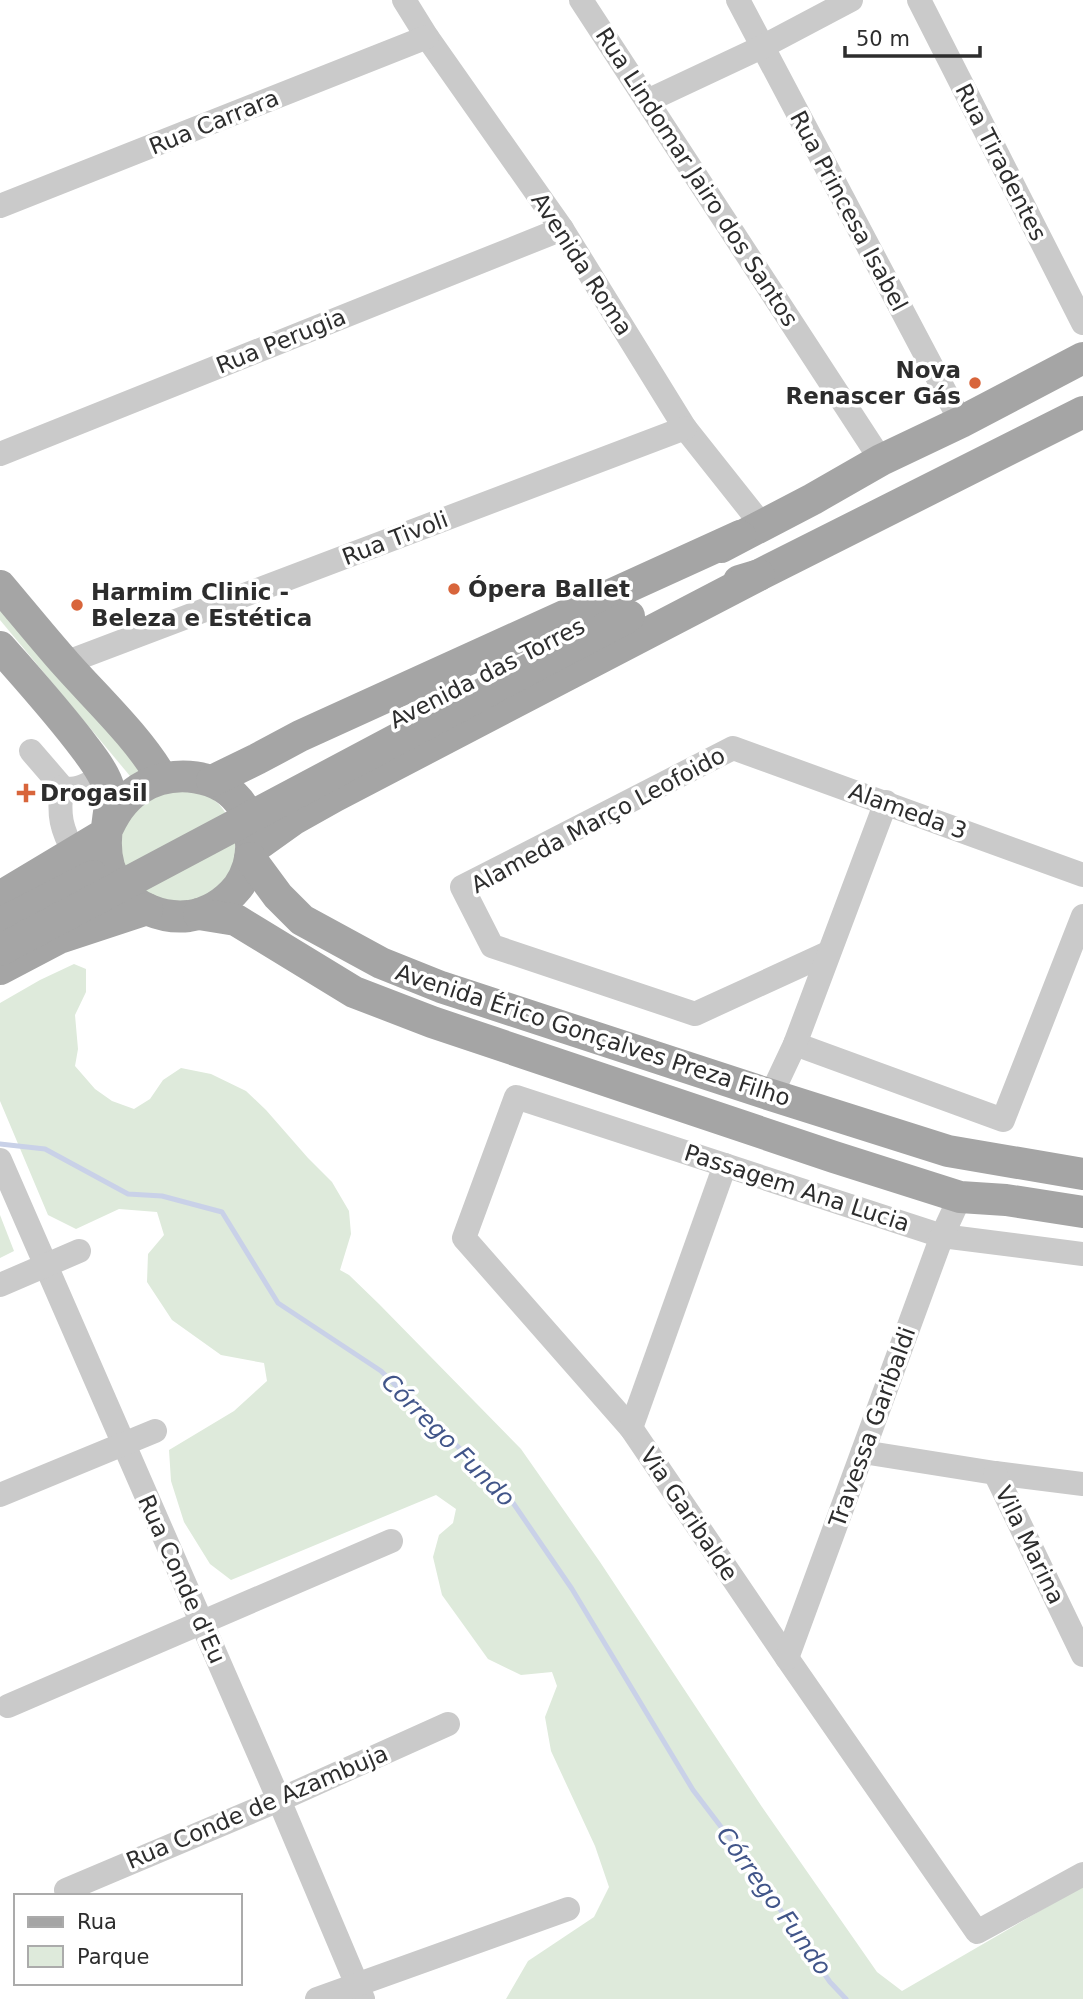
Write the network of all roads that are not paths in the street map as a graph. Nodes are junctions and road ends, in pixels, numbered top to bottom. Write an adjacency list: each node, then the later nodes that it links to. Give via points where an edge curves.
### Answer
1 (404, 0): 6 (street, Avenida Roma)
2 (581, 0): 8 (street, Rua Lindomar Jairo dos Santos)
3 (738, 0): 7 (street, Rua Princesa Isabel)
4 (851, 0): 7 (street)
5 (919, 0): 11 (street, Rua Tiradentes)
6 (427, 37): 9 (street, Rua Carrara); 10 (street, Avenida Roma)
7 (762, 47): 8 (street); 15 (street, Rua Princesa Isabel)
8 (646, 101): 18 (street, Rua Lindomar Jairo dos Santos)
9 (0, 206)
10 (562, 229): 16 (street, Avenida Roma); 17 (street, Rua Perugia)
11 (1083, 323)
12 (1083, 358): 15 (main road, Avenida das Torres)
13 (1083, 405): 19 (main road, via 1032,430)
14 (1083, 412): 19 (main road, Avenida das Torres)
15 (961, 422): 18 (main road, Avenida das Torres)
16 (685, 428): 20 (street, Avenida Roma); 25 (street, Rua Tivoli)
17 (0, 454)
18 (881, 460): 20 (main road, Avenida das Torres)
19 (974, 468): 21 (main road, Avenida das Torres)
20 (751, 530): 23 (main road, Avenida das Torres); 29 (main road, via 257,759)
21 (759, 575): 23 (main road, Avenida das Torres); 34 (main road, via 335,796 295,819)
22 (0, 586): 25 (main road, Avenida Érico Gonçalves Preza Filho)
23 (626, 610): 40 (main road, Avenida das Torres, bridge); 41 (main road, Avenida das Torres, bridge)
24 (0, 647): 28 (main road, via 62,717)
25 (65, 663): 29 (main road, Avenida Érico Gonçalves Preza Filho, via 152,761)
26 (733, 748): 31 (street, Alameda 3); 42 (street, Alameda Março Leofoido, via 462,887 492,946 695,1014)
27 (31, 751): 30 (street)
28 (104, 776): 30 (street, via 78,789); 32 (main road, via 111,800)
29 (188, 779): 32 (main road, via 140,788 124,801); 34 (main road, Avenida Érico Gonçalves Preza Filho, via 230,792 244,808 251,828)
30 (62, 787): 33 (street, via 61,823)
31 (886, 802): 35 (street, Alameda 3); 42 (street)
32 (106, 834): 33 (main road); 37 (main road, via 106,853 119,886 131,900)
33 (75, 854): 36 (main road)
34 (251, 854): 38 (main road, via 235,890 216,907); 45 (main road, Avenida Érico Gonçalves Preza Filho, via 278,896 302,920 381,964)
35 (1083, 875)
36 (0, 897)
37 (156, 912): 38 (main road); 43 (main road, via 59,938)
38 (199, 914): 50 (main road, Avenida Érico Gonçalves Preza Filho, via 236,920 354,992 432,1023)
39 (1083, 916): 44 (street, via 1003,1120)
40 (0, 924)
41 (0, 950)
42 (828, 953): 44 (street)
43 (0, 969)
44 (795, 1044): 45 (street)
45 (771, 1095): 49 (main road, Avenida Érico Gonçalves Preza Filho, via 948,1151)
46 (516, 1097): 48 (street, Passagem Ana Lucia); 57 (street, Via Garibalde, via 464,1238)
47 (0, 1160): 55 (street, Rua Conde d'Eu)
48 (725, 1165): 52 (street, Passagem Ana Lucia); 57 (street)
49 (1083, 1174)
50 (960, 1197): 51 (main road, Avenida Érico Gonçalves Preza Filho); 52 (street, Travessa Garibaldi)
51 (1083, 1212)
52 (942, 1236): 54 (street, Passagem Ana Lucia); 60 (street, Travessa Garibaldi)
53 (79, 1251): 55 (street)
54 (1083, 1254)
55 (47, 1265): 56 (street); 59 (street, Rua Conde d'Eu)
56 (0, 1285)
57 (631, 1428): 67 (street, Via Garibalde)
58 (155, 1431): 59 (street)
59 (124, 1445): 63 (street); 65 (street, Rua Conde d'Eu)
60 (863, 1452): 61 (street); 67 (street, Travessa Garibaldi)
61 (995, 1473): 62 (street); 66 (street, Vila Marina)
62 (1083, 1484)
63 (0, 1495)
64 (391, 1541): 65 (street)
65 (201, 1621): 68 (street); 70 (street, Rua Conde d'Eu)
66 (1083, 1655)
67 (787, 1658): 71 (street, Via Garibalde, via 977,1932)
68 (8, 1706)
69 (448, 1724): 70 (street, Rua Conde de Azambuja)
70 (278, 1800): 72 (street, Rua Conde de Azambuja); 74 (street, Rua Conde d'Eu)
71 (1083, 1874)
72 (66, 1890)
73 (568, 1909): 74 (street)
74 (360, 1992): 75 (street)
75 (317, 1999)

